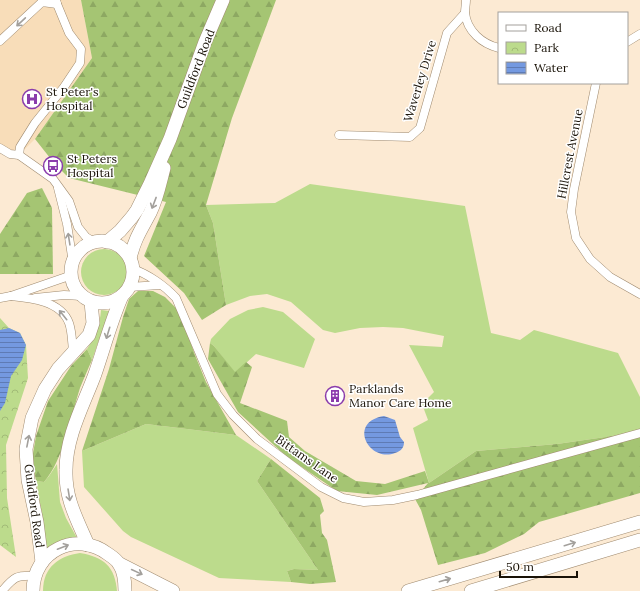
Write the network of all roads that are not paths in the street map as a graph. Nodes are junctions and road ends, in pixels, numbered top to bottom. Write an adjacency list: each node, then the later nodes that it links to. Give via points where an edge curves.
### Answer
1 (223, 0): 11 (main road, Guildford Road)
2 (466, 0): 4 (street)
3 (56, 2): 6 (street, one-way to 6, via 42,2); 13 (street, via 69,33 81,49 80,63 35,123 20,147)
4 (465, 13): 8 (street, via 471,30 489,45); 10 (street, Waverley Drive, via 447,33 420,128 410,137)
5 (640, 34): 7 (street)
6 (0, 41)
7 (628, 41)
8 (498, 48)
9 (596, 84): 20 (street, Hillcrest Avenue, via 570,212 576,238 590,259 610,277)
10 (339, 136)
11 (170, 138): 15 (main road, Guildford Road, via 137,210 120,231); 16 (main road, Guildford Road, one-way to 16, via 159,190 138,234)
12 (0, 148): 13 (street, via 10,154)
13 (19, 155): 14 (street, via 46,174)
14 (58, 188): 15 (street, via 70,201 78,227 86,237); 17 (street, one-way to 14, via 67,224)
15 (100, 242): 16 (main road, via 116,244 124,250); 17 (main road, via 83,248 77,255)
16 (132, 264): 18 (street, Bittams Lane); 19 (main road, via 134,274)
17 (72, 269): 21 (street); 24 (main road, via 75,286)
18 (160, 285): 19 (street); 26 (street, Bittams Lane, via 176,298 217,394 233,415 257,439 321,487 343,498 364,502 417,495)
19 (126, 292): 24 (main road, via 110,302 100,303); 29 (main road, one-way to 29, via 114,315 70,440 66,469 71,508)
20 (640, 294)
21 (11, 296): 22 (street); 23 (street)
22 (0, 298)
23 (32, 298): 24 (street, via 64,295); 25 (street, one-way to 23, via 69,323 60,310)
24 (87, 299): 25 (main road, Guildford Road, via 92,323 89,335)
25 (73, 351): 30 (main road, Guildford Road, one-way to 25, via 28,480 26,449 32,418 44,389)
26 (640, 434)
27 (640, 522): 37 (main road, one-way to 27)
28 (640, 540): 38 (main road)
29 (88, 545): 30 (main road, one-way to 29, via 58,549 68,545); 31 (main road, via 103,551)
30 (42, 562): 32 (main road)
31 (120, 564): 35 (main road); 36 (main road, one-way to 36)
32 (35, 576): 33 (street, via 15,577); 34 (main road)
33 (2, 591)
34 (33, 591)
35 (125, 591)
36 (174, 591)
37 (408, 591)
38 (471, 591)

